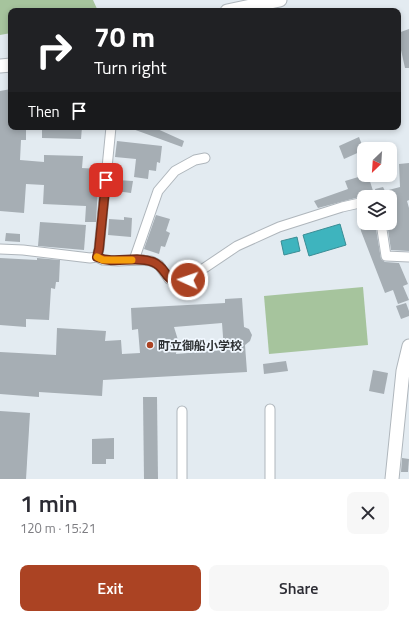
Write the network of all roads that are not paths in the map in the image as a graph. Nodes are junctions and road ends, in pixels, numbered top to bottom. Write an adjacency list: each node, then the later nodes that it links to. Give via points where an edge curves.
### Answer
1 (280, 0): 2 (street)
2 (241, 8)
3 (111, 130): 8 (street)
4 (205, 158): 10 (street, via 195,160 175,171 158,191)
5 (357, 203): 10 (street, via 279,227 237,246 188,280 178,282 169,279 159,265 151,261)
6 (382, 230): 9 (street, via 386,256)
7 (0, 249): 8 (street)
8 (97, 257): 10 (street, via 103,260)
9 (409, 257)
10 (134, 260)
11 (409, 346): 16 (street, via 402,376)
12 (270, 409): 15 (street)
13 (182, 411): 14 (street)
14 (182, 479)
15 (270, 479)
16 (392, 479)

